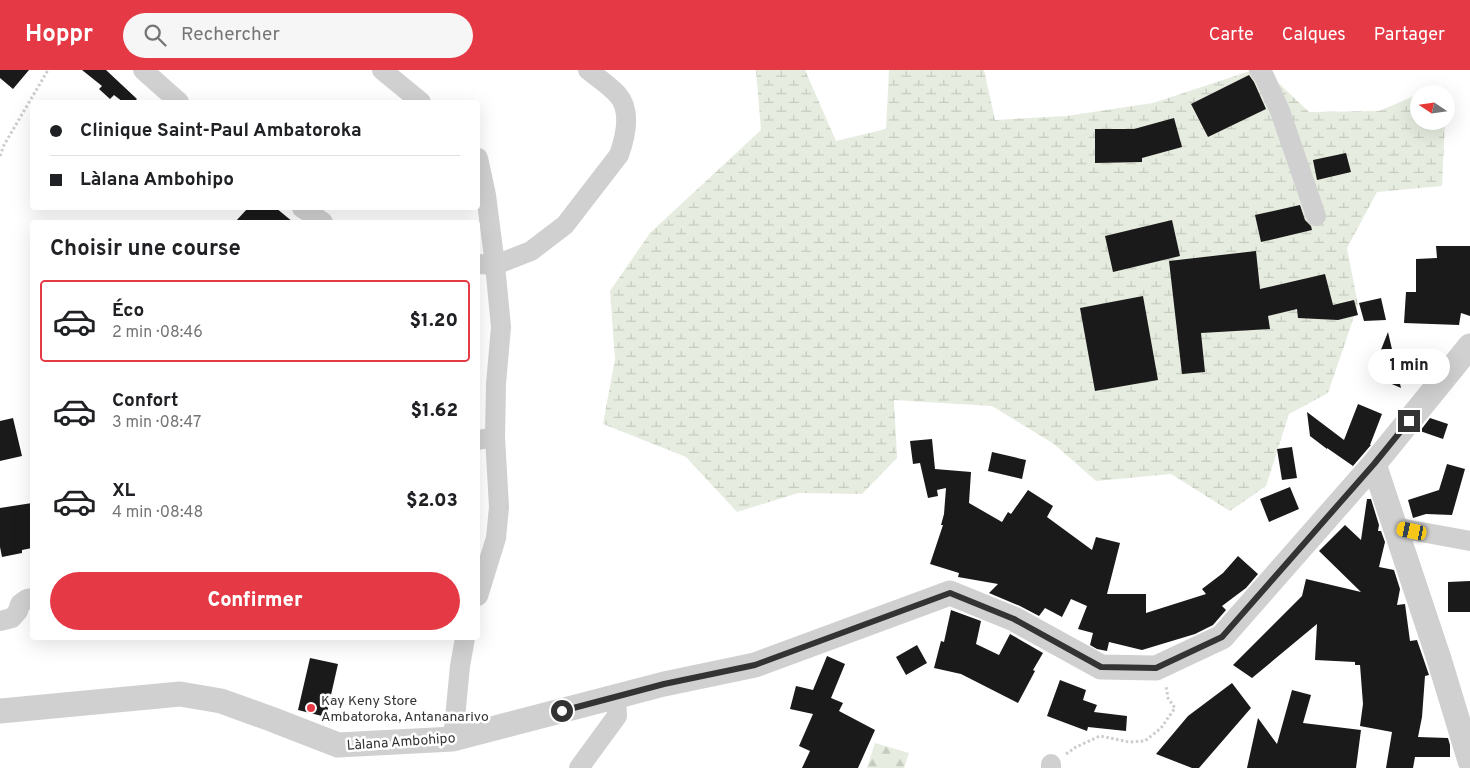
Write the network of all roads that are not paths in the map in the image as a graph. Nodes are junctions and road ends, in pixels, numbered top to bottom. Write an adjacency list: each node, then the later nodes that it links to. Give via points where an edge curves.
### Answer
1 (143, 70): 5 (street)
2 (382, 70): 6 (street)
3 (588, 70): 11 (street, via 620,96 626,126 619,155 565,225 531,250)
4 (1259, 70): 9 (street, via 1280,111)
5 (177, 100)
6 (419, 100)
7 (480, 167): 11 (street, via 486,195)
8 (305, 210): 10 (street)
9 (1316, 216)
10 (320, 220)
11 (486, 264): 13 (street, via 501,326 496,384)
12 (1469, 349): 14 (street, Làlana Ambohipo)
13 (486, 438): 17 (street, via 500,507 496,538)
14 (1374, 464): 15 (street); 21 (street, Làlana Ambohipo, via 1222,637 1156,668 1101,667 1014,619 950,593 755,665)
15 (1394, 528): 16 (street); 24 (street, via 1440,658)
16 (1470, 541)
17 (480, 590)
18 (30, 598): 19 (street, via 20,604 12,618)
19 (0, 622)
20 (465, 640): 23 (street)
21 (616, 697): 23 (street, Làlana Ambohipo); 25 (street, via 617,716)
22 (0, 711): 23 (street, Làlana Ambohipo, via 180,694 222,701 338,745)
23 (453, 739)
24 (1470, 761)
25 (580, 768)

